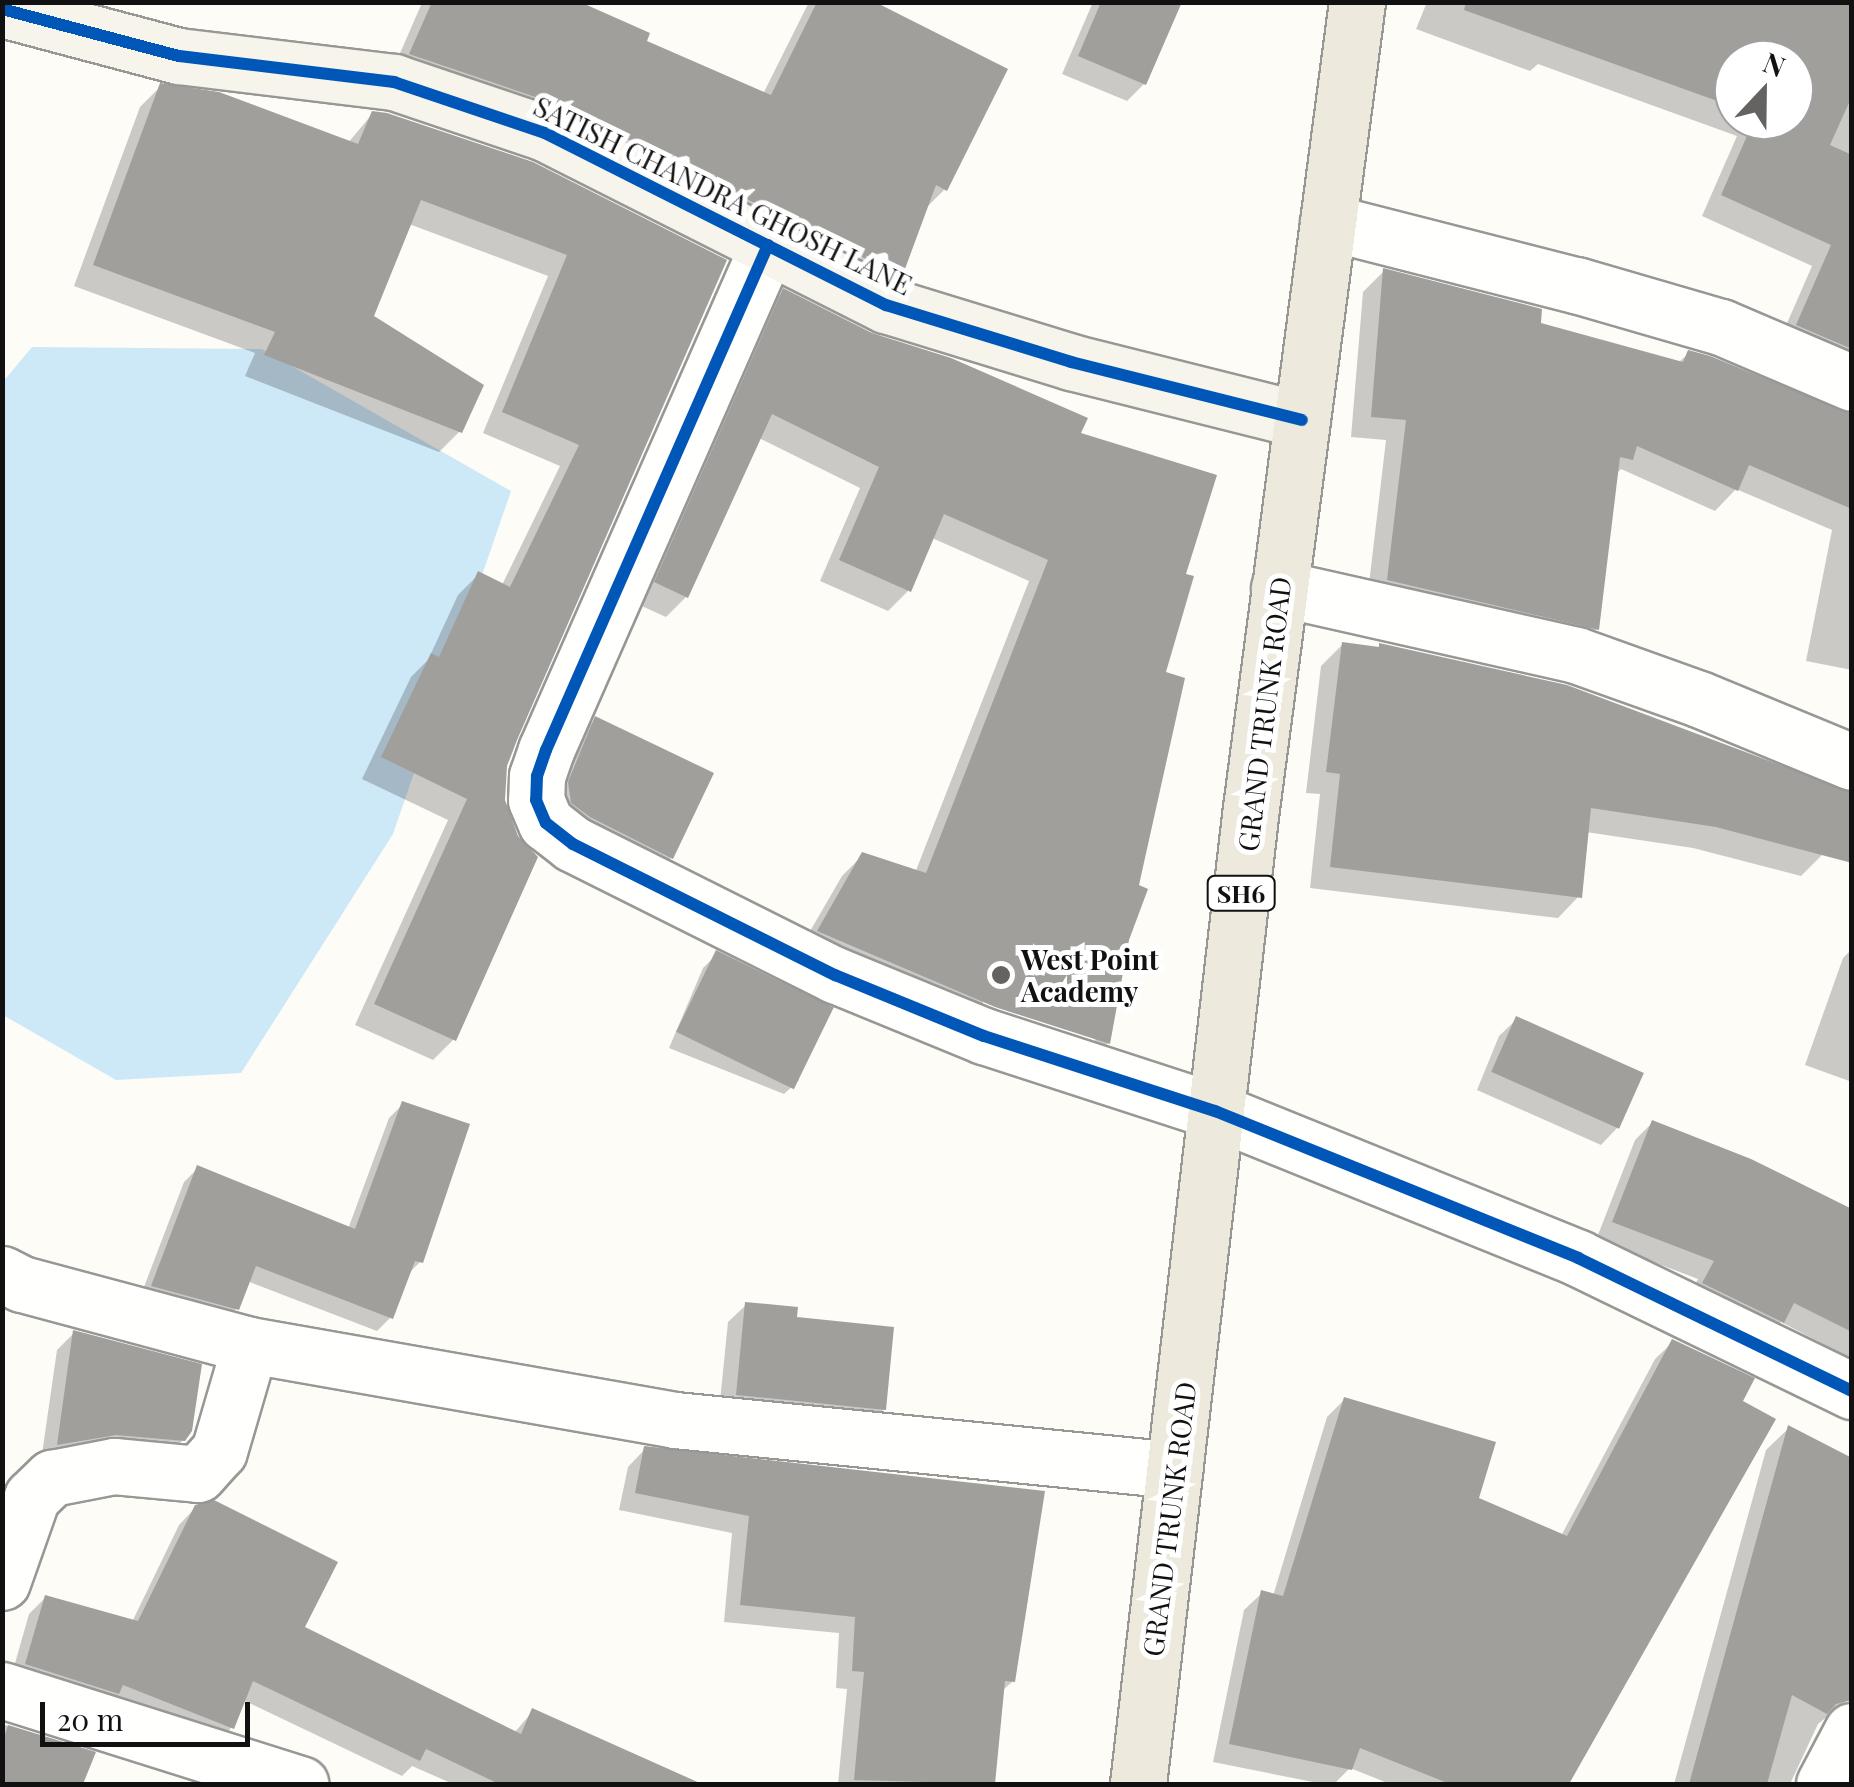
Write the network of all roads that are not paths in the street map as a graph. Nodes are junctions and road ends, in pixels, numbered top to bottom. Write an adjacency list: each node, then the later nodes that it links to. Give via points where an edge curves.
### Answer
1 (1357, 2): 3 (main road, GRAND TRUNK ROAD / SH6)
2 (2, 9): 4 (street, SATISH CHANDRA GHOSH LANE, via 178,56 394,82 545,132)
3 (1328, 222): 5 (street, via 1721,327); 6 (main road, GRAND TRUNK ROAD / SH6)
4 (768, 245): 6 (street, SATISH CHANDRA GHOSH LANE, via 886,304 1071,362); 9 (street, via 546,750 536,788 546,823 572,844 835,975 984,1036)
5 (1852, 383)
6 (1302, 420): 7 (main road, GRAND TRUNK ROAD / SH6)
7 (1279, 588): 8 (street, via 1576,655); 9 (main road, GRAND TRUNK ROAD / SH6)
8 (1852, 762)
9 (1215, 1111): 12 (street, via 1578,1258); 13 (main road, GRAND TRUNK ROAD / SH6)
10 (2, 1274): 11 (street)
11 (250, 1345): 13 (street, via 675,1420); 14 (street, via 219,1451 198,1474 114,1466 52,1478 32,1497)
12 (1852, 1391)
13 (1175, 1470): 18 (main road, GRAND TRUNK ROAD / SH6)
14 (2, 1582)
15 (2, 1690): 17 (street)
16 (1852, 1731): 19 (street)
17 (300, 1784)
18 (1138, 1784)
19 (1824, 1784)

